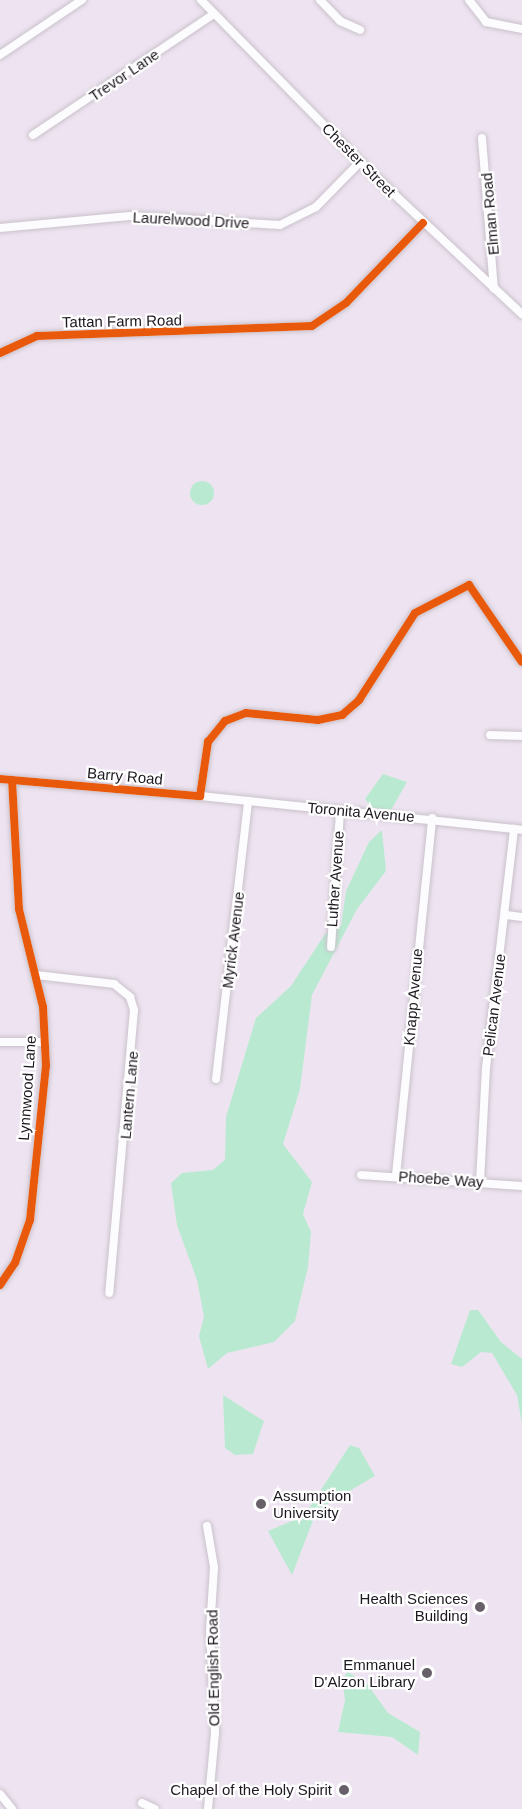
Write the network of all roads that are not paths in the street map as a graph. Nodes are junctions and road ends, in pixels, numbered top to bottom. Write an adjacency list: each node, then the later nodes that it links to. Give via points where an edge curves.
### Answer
1 (82, 0): 8 (street)
2 (201, 0): 5 (street, Chester Street)
3 (320, 0): 7 (street, via 340,21)
4 (469, 0): 6 (street, via 486,22)
5 (214, 14): 9 (street, Trevor Lane); 11 (street, Chester Street)
6 (522, 29)
7 (360, 30)
8 (0, 55)
9 (33, 135)
10 (482, 138): 14 (street, Elman Road)
11 (360, 162): 12 (street, Chester Street); 13 (street, Laurelwood Drive, via 316,207 280,225 129,216)
12 (423, 223): 14 (street, Chester Street); 16 (street, Tattan Farm Road, via 346,303 312,326 37,336)
13 (0, 228)
14 (494, 289): 15 (street, Chester Street)
15 (522, 314)
16 (0, 352)
17 (522, 662): 22 (street, via 469,585 416,613 359,700 342,715 318,720 238,714 215,730 206,749)
18 (490, 735): 19 (street)
19 (522, 736)
20 (0, 779): 21 (street, Barry Road)
21 (12, 780): 22 (street, Barry Road); 30 (street, Lynnwood Lane, via 19,909)
22 (200, 796): 23 (street, Toronita Avenue)
23 (248, 801): 24 (street, Toronita Avenue); 33 (street, Myrick Avenue)
24 (340, 811): 25 (street, Toronita Avenue); 29 (street, Luther Avenue)
25 (432, 819): 26 (street, Toronita Avenue); 35 (street, Knapp Avenue)
26 (518, 829): 27 (street, Pelican Avenue)
27 (506, 915): 28 (street); 36 (street, Pelican Avenue, via 485,1080)
28 (522, 917)
29 (331, 947)
30 (36, 975): 32 (street, Lynnwood Lane); 39 (street, Lantern Lane, via 108,982 125,992 134,1007)
31 (0, 1042): 32 (street)
32 (45, 1042): 38 (street, Lynnwood Lane, via 33,1205 15,1263)
33 (216, 1079)
34 (361, 1175): 35 (street, Phoebe Way)
35 (396, 1175): 36 (street, Phoebe Way)
36 (480, 1182): 37 (street, Phoebe Way)
37 (522, 1186)
38 (0, 1285)
39 (109, 1293)
40 (207, 1526): 45 (street, Old English Road, via 214,1567 210,1630 215,1733)
41 (0, 1794): 43 (street)
42 (142, 1803): 44 (street)
43 (12, 1809)
44 (155, 1809)
45 (208, 1809)

